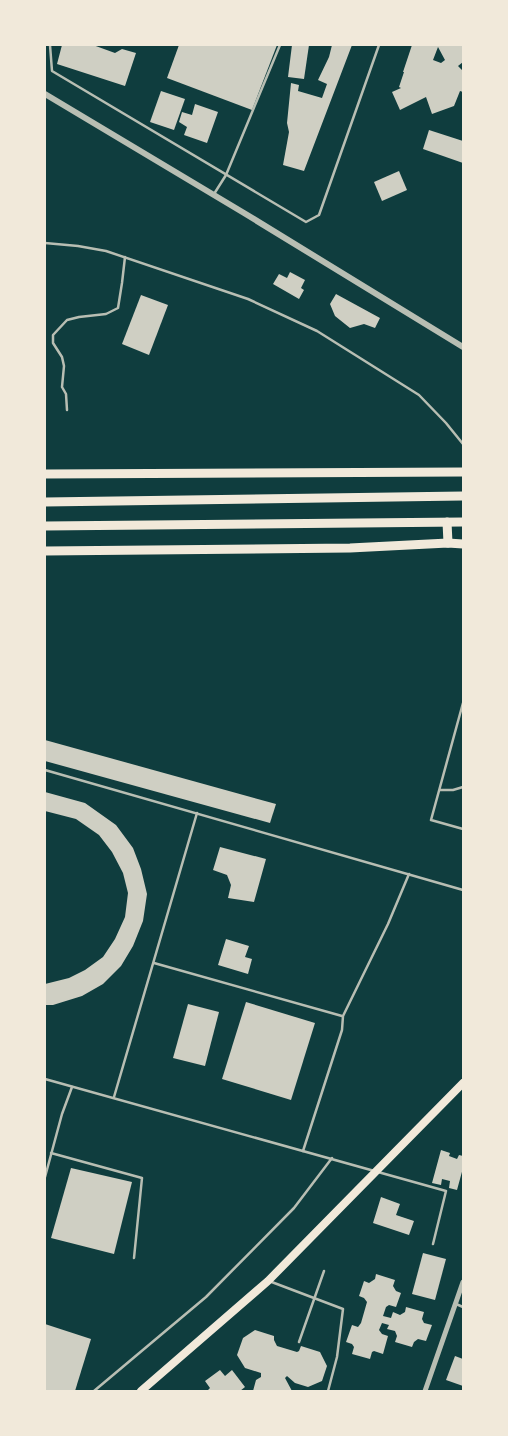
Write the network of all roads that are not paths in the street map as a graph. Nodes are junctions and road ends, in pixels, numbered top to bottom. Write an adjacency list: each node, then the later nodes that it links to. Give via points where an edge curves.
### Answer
1 (50, 45): 5 (lane, via 52,71)
2 (280, 45): 5 (lane)
3 (378, 45): 5 (lane, via 319,215 306,222)
4 (45, 94): 6 (street)
5 (226, 175): 6 (lane)
6 (213, 195): 9 (street)
7 (45, 243): 8 (lane, via 78,246)
8 (125, 257): 10 (lane, via 118,308 106,314 67,320 54,335 54,344 64,366 62,387); 11 (lane, via 248,299 317,331 419,395)
9 (463, 347)
10 (67, 410)
11 (463, 444)
12 (463, 472): 13 (main road)
13 (45, 474)
14 (463, 496): 15 (main road)
15 (45, 502)
16 (448, 522): 17 (main road); 18 (main road); 19 (main road)
17 (463, 522)
18 (45, 526)
19 (448, 543): 20 (main road); 21 (main road, via 350,548)
20 (463, 544)
21 (45, 551)
22 (463, 703): 25 (lane)
23 (45, 770): 26 (lane)
24 (463, 787): 25 (lane)
25 (439, 790): 27 (lane, via 431,820)
26 (197, 813): 28 (lane); 30 (lane)
27 (463, 829)
28 (410, 874): 29 (lane); 31 (lane)
29 (463, 890)
30 (154, 962): 31 (lane); 35 (lane)
31 (343, 1016): 36 (lane, via 342,1030)
32 (45, 1079): 34 (lane)
33 (463, 1083): 39 (main road)
34 (72, 1087): 35 (lane); 37 (lane)
35 (114, 1098): 36 (lane)
36 (303, 1152): 38 (lane)
37 (51, 1153): 40 (lane); 42 (lane, via 142,1178)
38 (332, 1158): 39 (lane); 50 (lane, via 294,1208 206,1297)
39 (377, 1170): 41 (lane, via 446,1191); 44 (main road)
40 (45, 1177)
41 (433, 1244)
42 (134, 1258)
43 (324, 1271): 46 (lane)
44 (268, 1281): 46 (lane); 51 (main road)
45 (463, 1282): 47 (street)
46 (314, 1299): 49 (lane); 52 (lane, via 343,1309 337,1357)
47 (456, 1304): 48 (lane); 53 (street)
48 (463, 1307)
49 (300, 1342)
50 (94, 1391)
51 (141, 1391)
52 (328, 1391)
53 (425, 1391)

